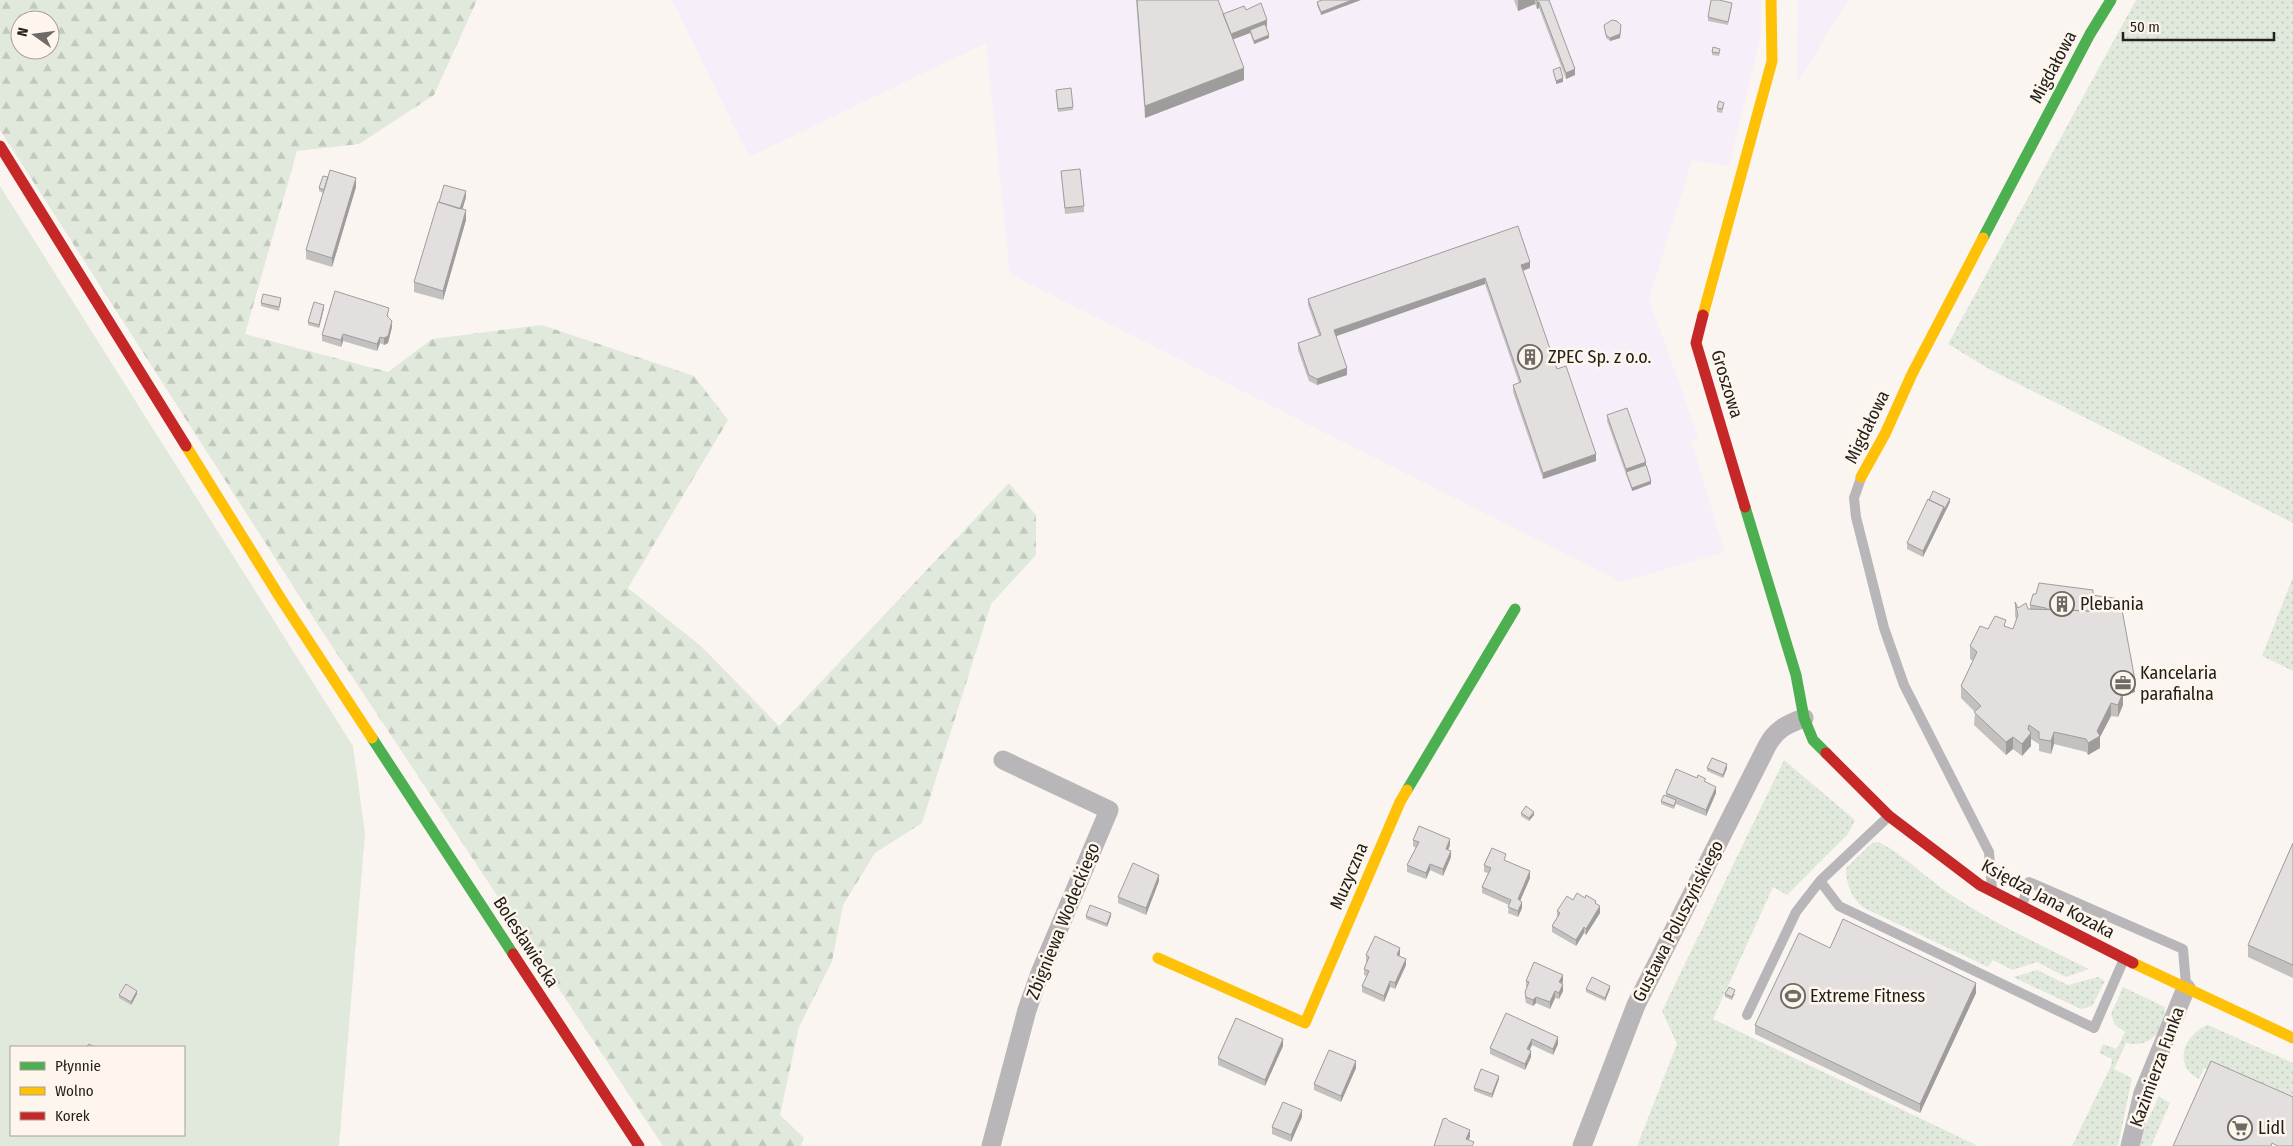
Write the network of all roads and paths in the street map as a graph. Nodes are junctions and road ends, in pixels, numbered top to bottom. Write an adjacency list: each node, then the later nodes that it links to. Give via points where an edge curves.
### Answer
1 (1771, 0): 6 (street, Groszowa, via 1772,61 1696,343 1796,676)
2 (2110, 0): 4 (street, Migdałowa, via 1912,374)
3 (0, 146): 17 (street, Bolesławiecka, via 281,599)
4 (1861, 478): 10 (lane, Migdałowa, via 1854,498 1856,516 1884,628 1904,685 1989,852)
5 (1515, 609): 12 (street, Muzyczna, via 1400,802 1304,1022)
6 (1804, 718): 8 (street, Księdza Jana Kozaka, via 1814,740); 19 (street, Gustawa Poluszyńskiego, via 1787,724 1767,746 1636,1005)
7 (1003, 760): 18 (street, Zbigniewa Wodeckiego, via 1109,810 1027,1010)
8 (1889, 816): 9 (lane); 10 (street, Księdza Jana Kozaka)
9 (1820, 881): 13 (lane, via 1839,906 2094,1028); 15 (lane, via 1796,912)
10 (1992, 891): 11 (street, Księdza Jana Kozaka)
11 (2022, 906): 13 (street, Księdza Jana Kozaka); 14 (lane, via 2029,882 2183,949)
12 (1158, 958)
13 (2124, 959): 14 (street, Księdza Jana Kozaka)
14 (2186, 988): 16 (street, Księdza Jana Kozaka); 20 (street, Kazimierza Funka, via 2143,1093)
15 (1747, 1015)
16 (2293, 1038)
17 (639, 1146)
18 (991, 1146)
19 (1582, 1146)
20 (2130, 1146)

